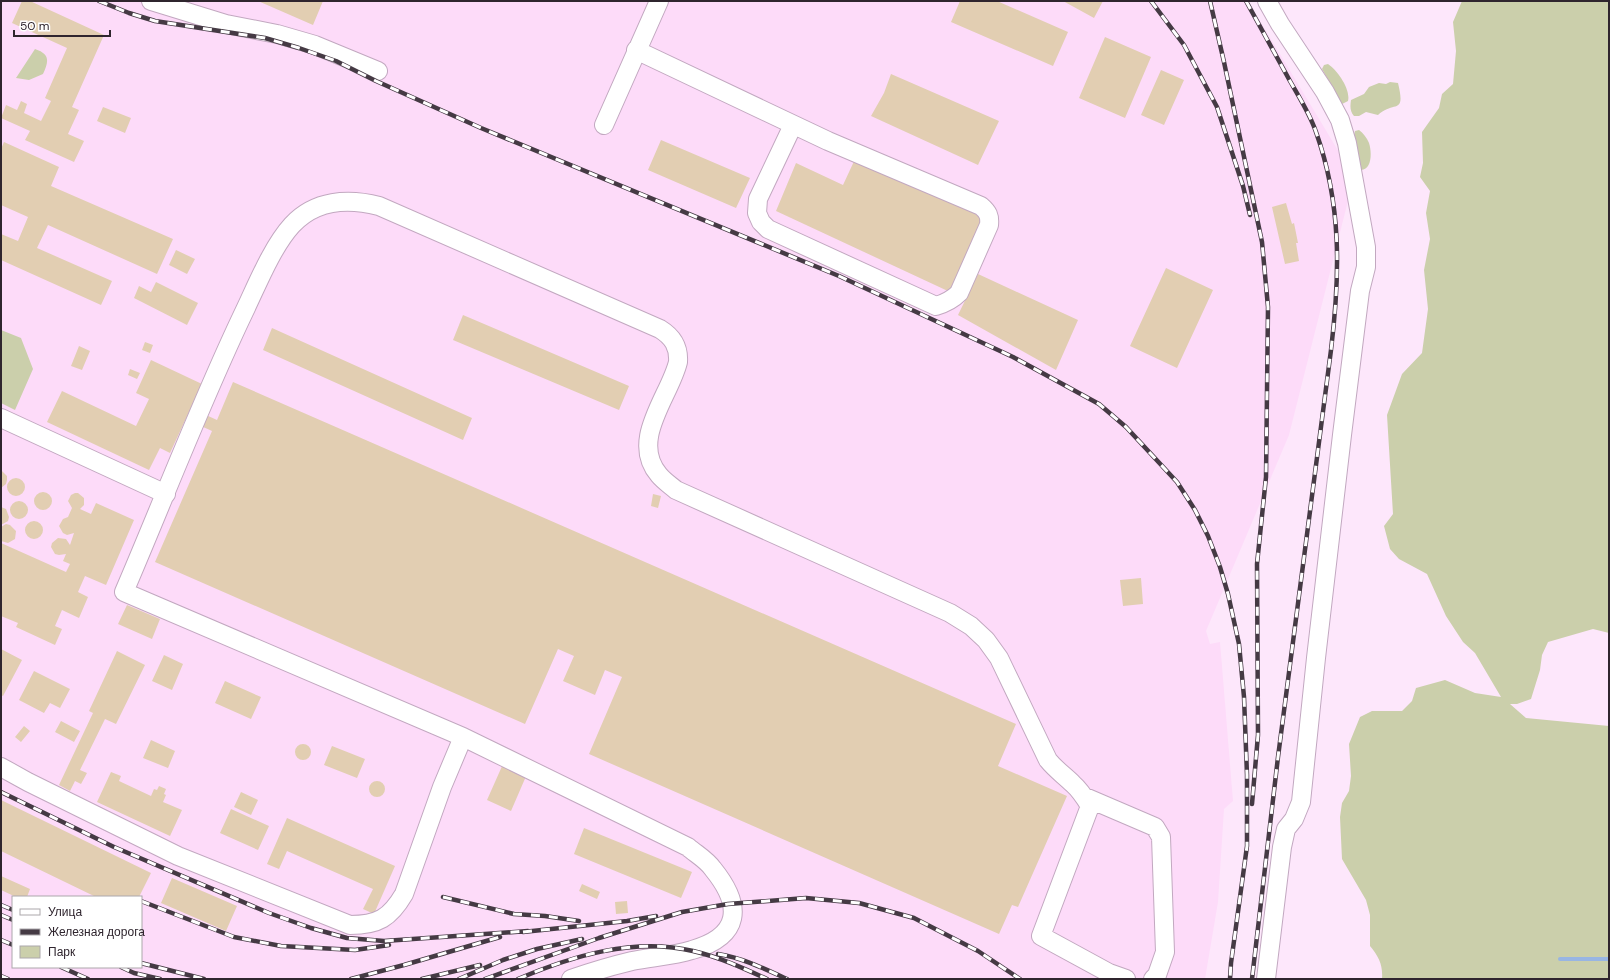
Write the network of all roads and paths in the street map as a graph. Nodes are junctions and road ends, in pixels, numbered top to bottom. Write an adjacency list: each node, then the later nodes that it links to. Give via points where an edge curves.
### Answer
1 (151, 1): 5 (lane, via 226,24 277,34 314,45)
2 (658, 1): 4 (lane)
3 (1268, 1): 16 (lane, via 1280,24 1326,92 1340,120 1347,143 1366,247 1366,267 1360,291 1342,435 1301,802 1286,829 1282,847)
4 (636, 50): 6 (lane); 7 (lane)
5 (378, 71)
6 (604, 125)
7 (793, 125): 7 (lane, via 981,206 987,211 990,217 989,225 959,293 953,299 936,306 768,229 761,222 757,213 758,199)
8 (1, 418): 9 (lane)
9 (166, 494): 10 (lane, via 124,592); 12 (lane, via 229,345 280,241 292,225 304,216 332,203 347,201 379,206 667,333 676,345 678,362 651,426 648,441 650,454 659,475 676,490 950,613 971,626 986,640 999,658 1048,760)
10 (463, 737): 11 (lane, via 442,787 404,894 396,908 386,917 365,925 350,925 178,856); 13 (lane, via 688,847 712,867 731,898 732,922 717,940 692,950 632,961)
11 (1, 767)
12 (1084, 797): 14 (lane, via 1090,806 1041,936 1109,973); 15 (lane, via 1155,827 1161,837 1165,952 1157,975)
13 (571, 979)
14 (1126, 979)
15 (1153, 979)
16 (1266, 979)

